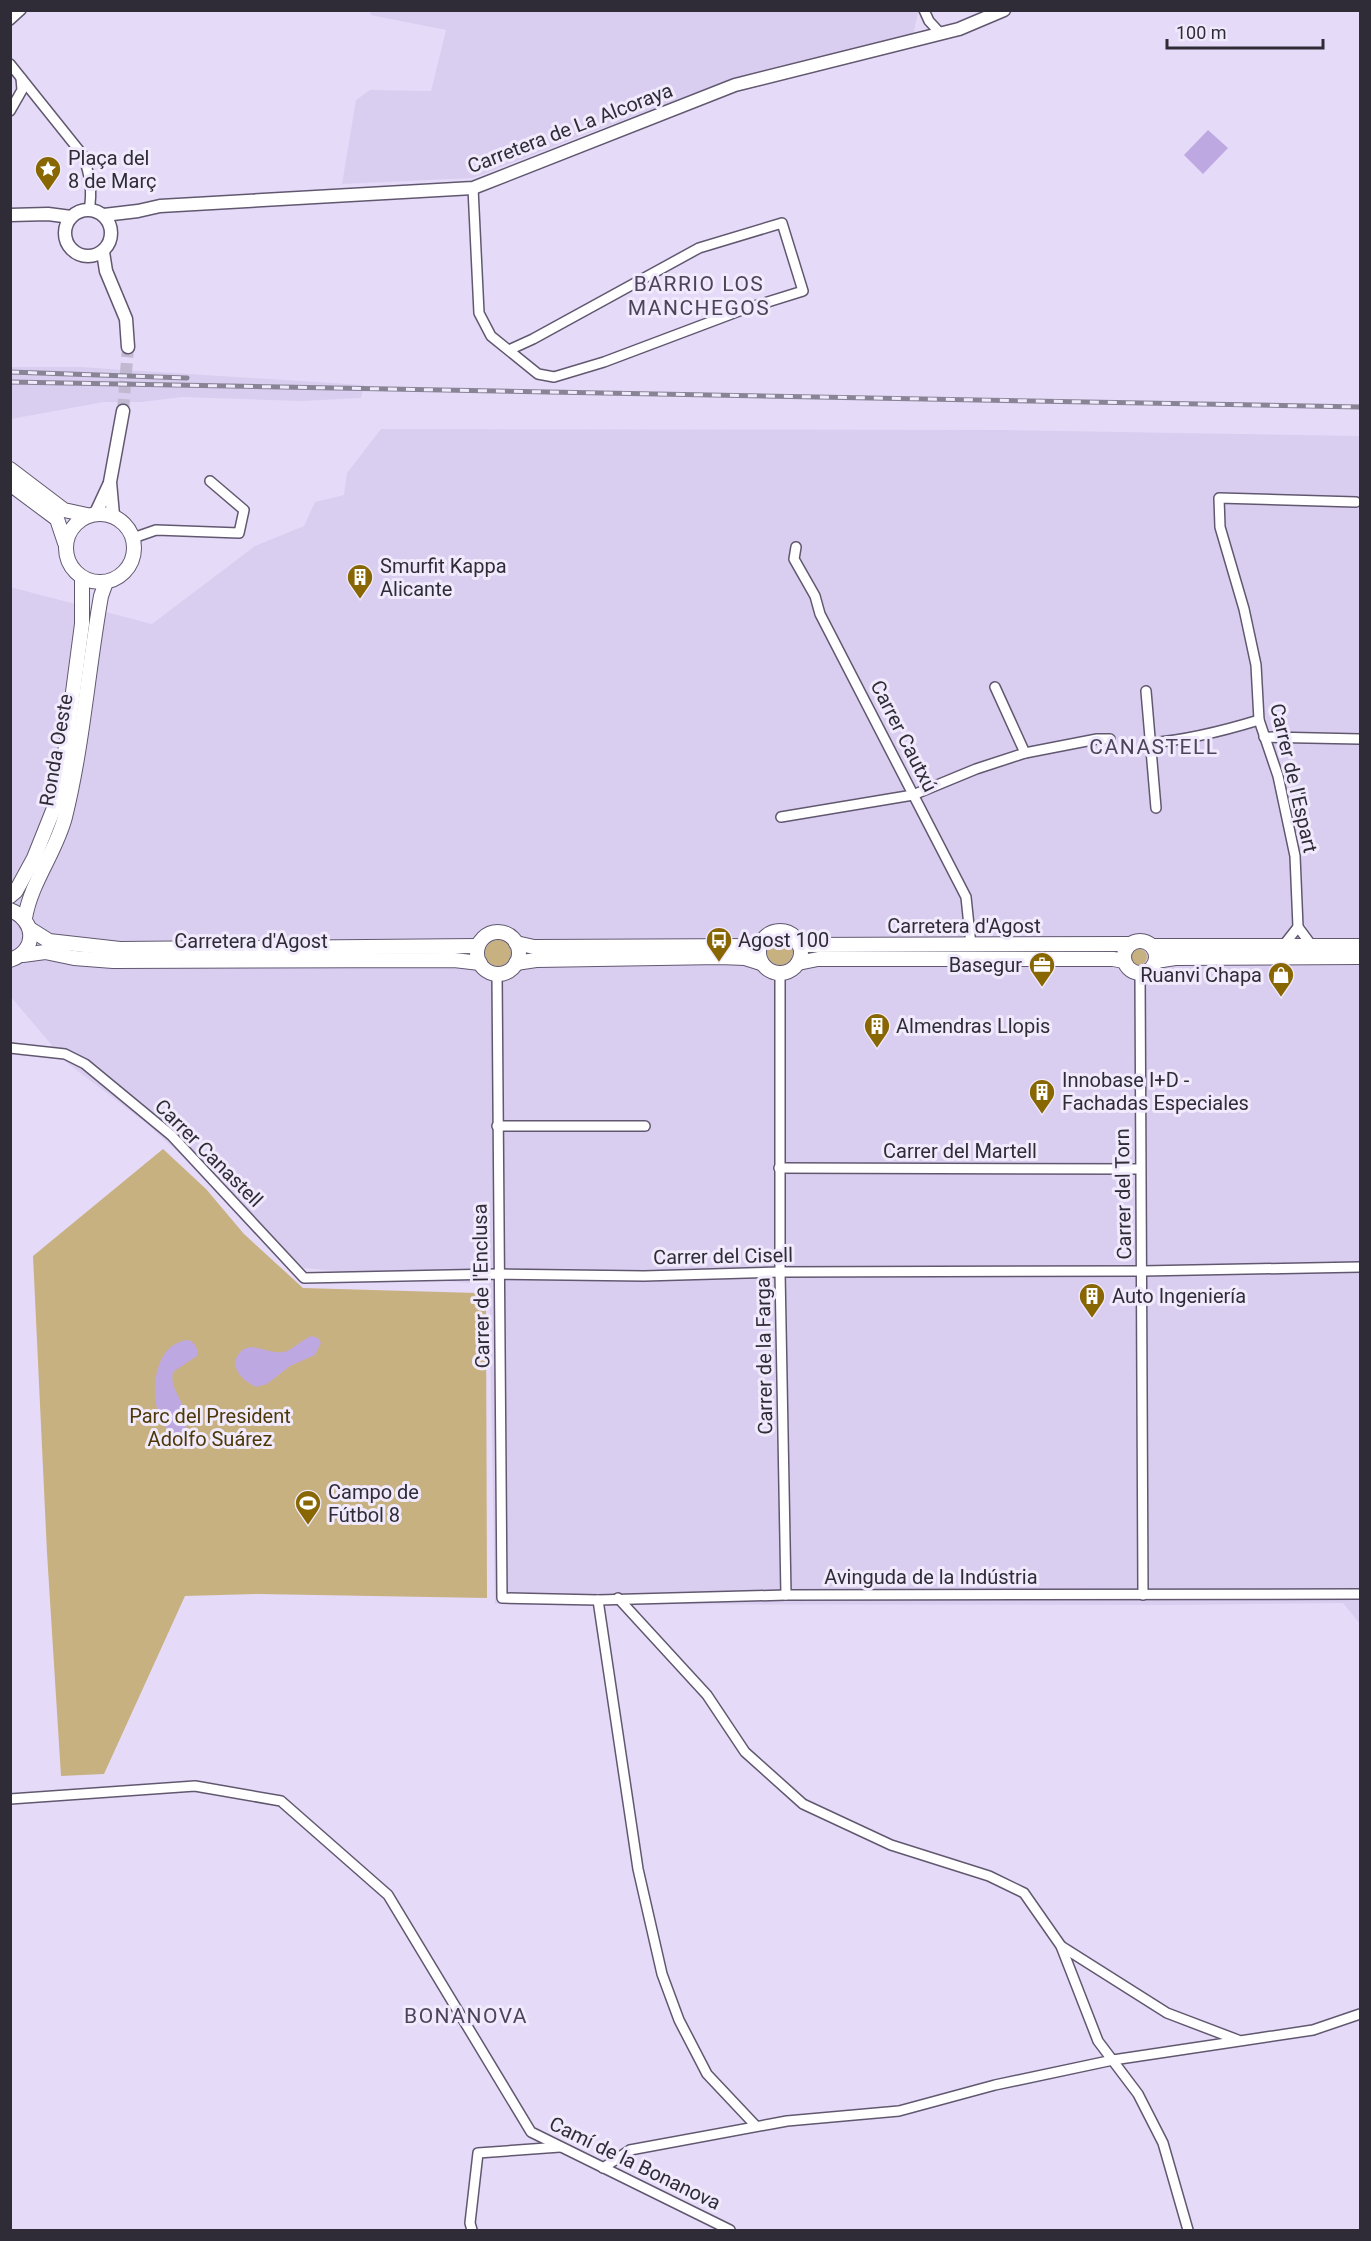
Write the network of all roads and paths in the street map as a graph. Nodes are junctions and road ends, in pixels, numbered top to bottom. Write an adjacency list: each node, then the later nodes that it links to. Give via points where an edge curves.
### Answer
1 (21, 10): 4 (street)
2 (924, 10): 5 (street)
3 (1004, 10): 5 (street, Carretera de La Alcoraya)
4 (10, 20)
5 (941, 34): 9 (street, Carretera de La Alcoraya, via 735,85)
6 (10, 64): 7 (street)
7 (21, 78): 8 (street, via 22,90); 10 (street, via 82,154 93,194)
8 (10, 111)
9 (473, 188): 11 (street, Carretera de La Alcoraya, via 160,206); 20 (street, via 479,313 490,336)
10 (89, 210): 13 (street); 15 (street)
11 (138, 211): 13 (street, Carretera de La Alcoraya); 17 (street, Carretera de La Alcoraya)
12 (10, 215): 14 (street)
13 (104, 215): 17 (street)
14 (40, 216): 15 (street); 16 (street)
15 (71, 217): 16 (street)
16 (64, 231): 18 (street, via 73,251 82,256)
17 (112, 231): 18 (street, via 109,244)
18 (97, 254): 19 (street, via 106,261 106,271 126,319)
19 (128, 347)
20 (509, 350): 20 (street, via 699,248 782,223 803,291 554,377 538,374)
21 (123, 411): 24 (street)
22 (10, 469): 27 (main road, via 64,510)
23 (210, 481): 29 (street, via 244,510 239,532 156,530)
24 (110, 482): 27 (street); 28 (street)
25 (10, 484): 30 (main road, via 57,519)
26 (1356, 502): 36 (street, Carrer de l'Espart, via 1219,498 1220,527 1256,664)
27 (92, 514): 28 (main road); 30 (main road, via 74,525)
28 (113, 515): 29 (main road, via 126,524)
29 (133, 538): 33 (main road, via 134,556 128,567)
30 (65, 543): 32 (main road, via 66,559)
31 (796, 547): 42 (street, Carrer Cautxú, via 794,559 815,596 820,615)
32 (82, 578): 33 (main road); 45 (main road, Ronda Oeste, via 82,624 56,803 34,858)
33 (106, 582): 47 (main road, Ronda Oeste, via 64,818 29,898)
34 (995, 687): 41 (street)
35 (1146, 691): 40 (street)
36 (1259, 720): 37 (street, Carrer de l'Espart); 40 (street, via 1210,735)
37 (1264, 737): 39 (street); 48 (street, Carrer de l'Espart, via 1278,776 1295,856)
38 (1110, 739): 41 (street)
39 (1360, 739)
40 (1150, 743): 43 (street)
41 (1025, 753): 42 (street, via 976,768)
42 (913, 795): 44 (street); 52 (street, Carrer Cautxú, via 966,897)
43 (1156, 808)
44 (781, 817)
45 (10, 896)
46 (10, 909): 47 (main road, Carretera d'Agost)
47 (28, 923): 53 (main road, Carretera d'Agost, via 49,941 120,949); 60 (main road, Ronda Oeste, via 30,943)
48 (1298, 927): 56 (street); 57 (street)
49 (516, 943): 53 (main road, via 500,932 486,935); 54 (main road, via 534,947); 64 (main road)
50 (1130, 944): 52 (main road, Carretera d'Agost); 55 (main road, via 1141,941); 62 (main road, via 1124,952)
51 (800, 945): 52 (main road, Carretera d'Agost); 54 (main road, via 792,935 780,931 767,935); 66 (main road)
52 (971, 945)
53 (478, 946): 63 (main road)
54 (760, 946): 65 (main road)
55 (1152, 946): 56 (main road); 61 (main road)
56 (1283, 946): 57 (main road)
57 (1312, 946): 58 (main road)
58 (1360, 946)
59 (1360, 957): 61 (main road)
60 (17, 958): 63 (main road, Carretera d'Agost, via 45,952 113,961)
61 (1156, 961): 68 (main road, via 1147,972)
62 (1124, 962): 66 (main road, Carretera d'Agost, via 818,959); 68 (main road, via 1130,970)
63 (480, 963): 69 (main road)
64 (516, 963): 65 (main road, via 720,957); 69 (main road)
65 (761, 963): 67 (main road)
66 (798, 963): 67 (main road)
67 (780, 973): 73 (street, Carrer de la Farga)
68 (1140, 973): 74 (street, Carrer del Torn)
69 (497, 974): 71 (street, Carrer de l'Enclusa)
70 (10, 1048): 79 (street, Carrer Canastell, via 65,1054 85,1064 171,1135)
71 (497, 1126): 72 (street); 78 (street, Carrer de l'Enclusa)
72 (645, 1126)
73 (779, 1168): 74 (street, Carrer del Martell); 77 (street, Carrer de la Farga)
74 (1140, 1169): 76 (street, Carrer del Torn)
75 (1360, 1267): 76 (street)
76 (1142, 1271): 77 (street, Carrer del Cisell); 82 (street, Carrer del Torn)
77 (780, 1272): 78 (street, Carrer del Cisell, via 644,1276); 81 (street, Carrer de la Farga)
78 (498, 1274): 79 (street, Carrer del Cisell); 83 (street, Carrer de l'Enclusa)
79 (304, 1278)
80 (1360, 1594): 82 (street, Avinguda de la Indústria)
81 (786, 1595): 82 (street, Avinguda de la Indústria); 84 (street, Avinguda de la Indústria)
82 (1143, 1595)
83 (502, 1598): 85 (street, Avinguda de la Indústria)
84 (618, 1598): 85 (street, Avinguda de la Indústria); 87 (street, via 706,1695 745,1752 802,1804 891,1845 989,1876 1024,1893)
85 (598, 1600): 91 (street, via 638,1869 662,1974 679,2020 707,2074)
86 (10, 1799): 92 (street, Camí de la Bonanova, via 195,1786 281,1801 388,1895 531,2132)
87 (1061, 1946): 89 (street, via 1167,2013); 90 (street, via 1098,2041)
88 (1360, 2014): 89 (street, via 1313,2030)
89 (1239, 2040): 90 (street)
90 (1113, 2060): 91 (street, via 995,2085 899,2111); 96 (street, via 1138,2094 1163,2143)
91 (756, 2126): 93 (street, via 630,2150)
92 (563, 2146): 93 (street, Camí de la Bonanova); 94 (street, via 478,2153)
93 (603, 2168): 95 (street, Camí de la Bonanova)
94 (472, 2230)
95 (730, 2230)
96 (1188, 2230)

